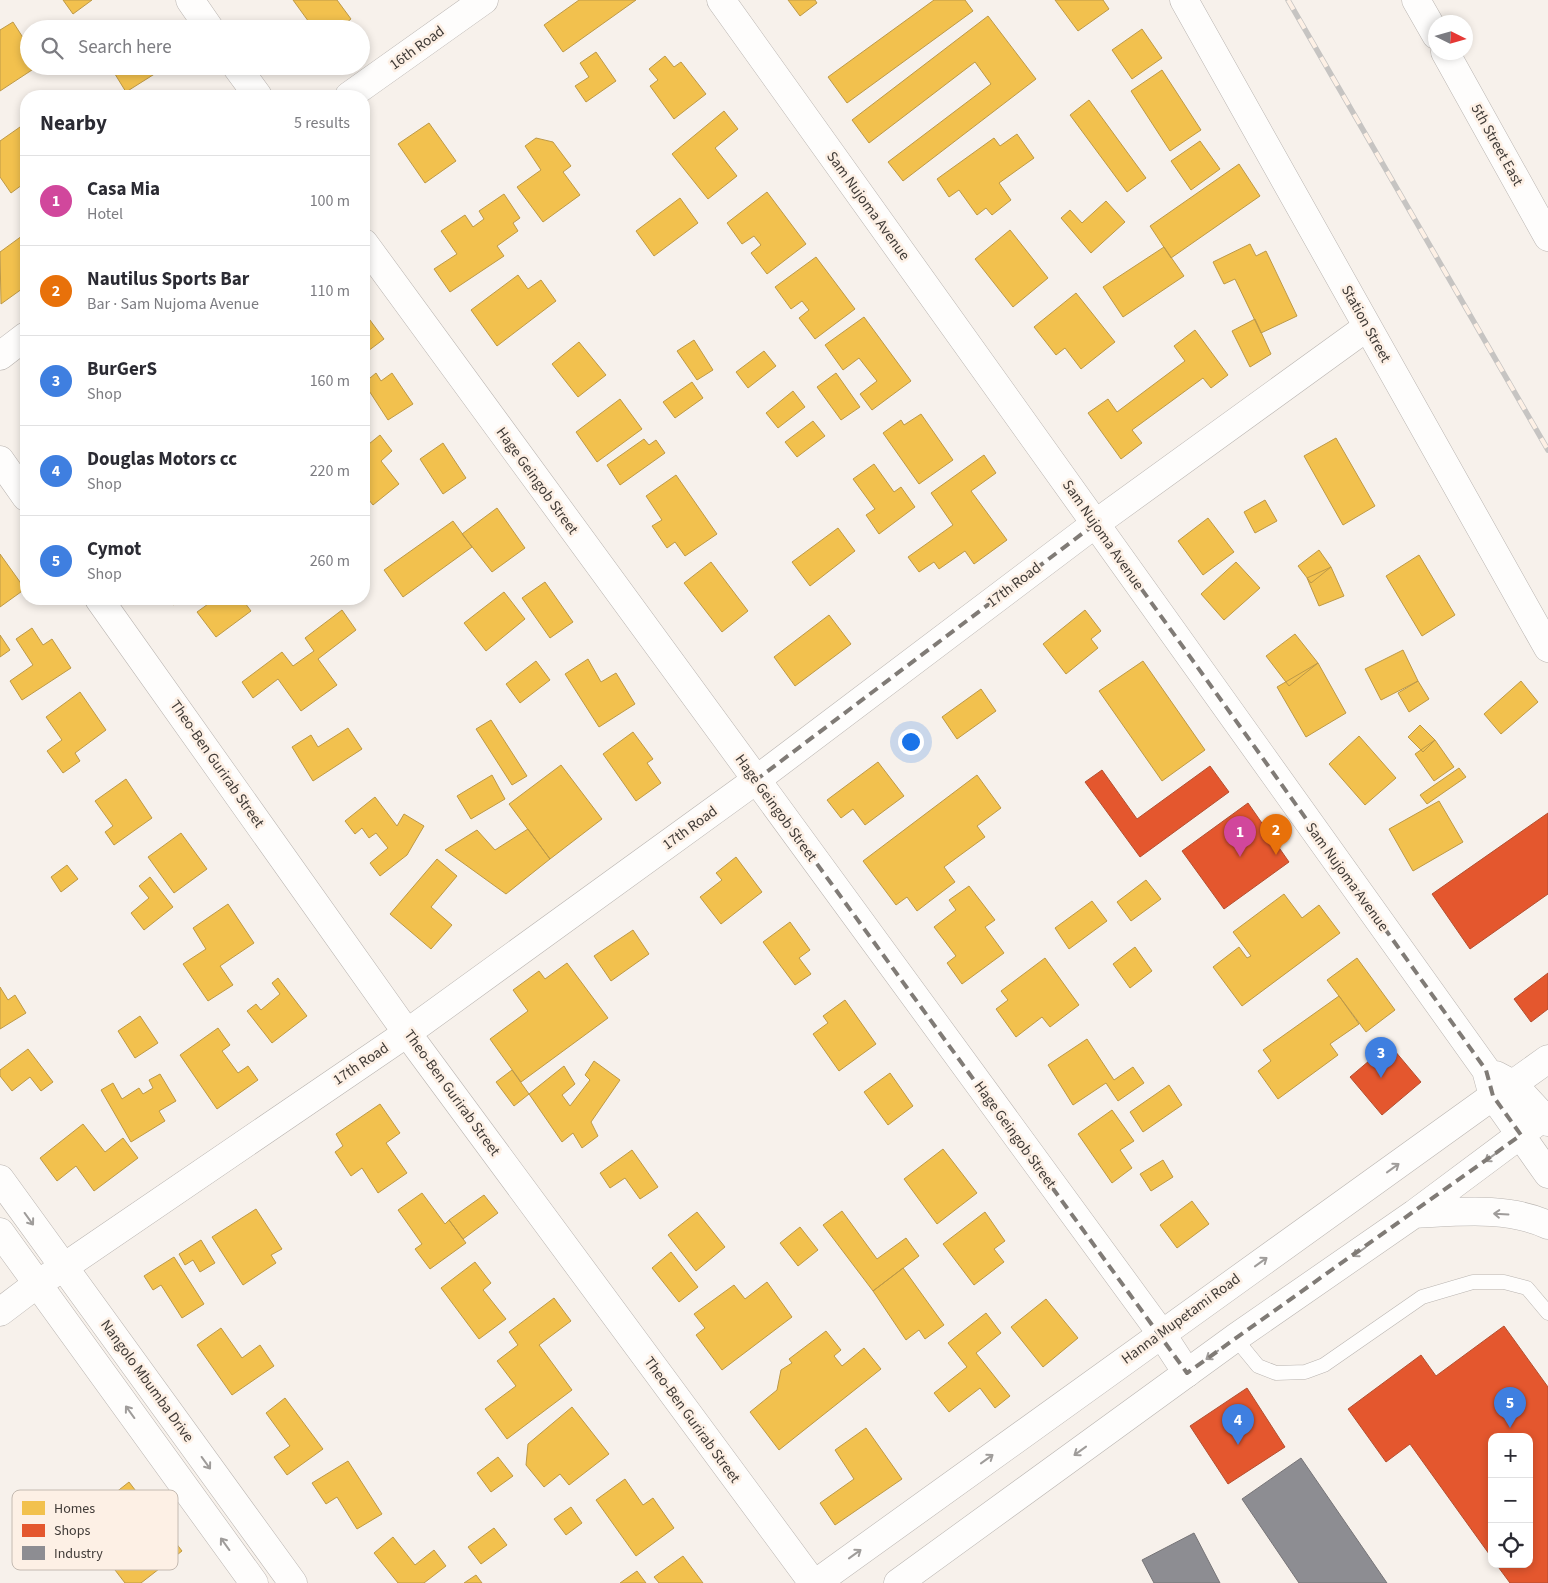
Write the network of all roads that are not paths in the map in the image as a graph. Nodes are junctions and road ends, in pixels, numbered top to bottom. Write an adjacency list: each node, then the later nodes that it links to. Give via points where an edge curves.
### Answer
1 (190, 0): 6 (street)
2 (484, 0): 11 (street, 16th Road)
3 (721, 0): 19 (street, Sam Nujoma Avenue)
4 (1184, 0): 14 (street, Station Street)
5 (1416, 0): 7 (street)
6 (204, 20)
7 (1428, 21)
8 (1449, 60): 12 (street, 5th Street East)
9 (243, 75): 10 (street)
10 (254, 90)
11 (357, 90)
12 (1548, 237)
13 (370, 251): 22 (street, Hage Geingob Street)
14 (1367, 327): 19 (street, 17th Road); 21 (street, Station Street)
15 (20, 341): 16 (street)
16 (0, 356)
17 (0, 460): 18 (street)
18 (20, 488)
19 (1095, 524): 22 (street, 17th Road); 25 (street, Sam Nujoma Avenue)
20 (103, 605): 23 (street, Theo-Ben Gurirab Street)
21 (1548, 648)
22 (756, 780): 23 (street, 17th Road); 37 (street, Hage Geingob Street)
23 (408, 1033): 33 (street, 17th Road); 42 (street, Theo-Ben Gurirab Street)
24 (1548, 1059): 25 (street, Hanna Mupetami Road)
25 (1503, 1090): 26 (street, Sam Nujoma Avenue); 27 (street, Sam Nujoma Avenue); 37 (street, Hanna Mupetami Road, one-way to 25)
26 (1547, 1118): 27 (street)
27 (1521, 1135): 28 (street, Sam Nujoma Avenue); 30 (street, one-way to 30)
28 (1548, 1174)
29 (0, 1179): 33 (street, Nangolo Mbumba Drive, one-way to 33)
30 (1414, 1214): 31 (street, one-way to 30, via 1510,1214); 38 (street, one-way to 38)
31 (1548, 1225)
32 (0, 1232): 34 (street)
33 (64, 1267): 34 (street, 17th Road); 41 (street, Nangolo Mbumba Drive, one-way to 41)
34 (37, 1284): 35 (street, 17th Road); 40 (street, one-way to 34)
35 (0, 1312)
36 (1548, 1313): 38 (lane, via 1527,1288 1504,1282 1473,1282 1422,1297 1324,1365 1305,1372 1276,1373 1258,1366)
37 (1161, 1333): 39 (street, Hage Geingob Street); 42 (street, Hanna Mupetami Road, one-way to 37)
38 (1235, 1338): 39 (street, one-way to 39)
39 (1188, 1373): 43 (street, one-way to 43)
40 (254, 1583)
41 (293, 1583)
42 (814, 1583)
43 (898, 1583)

